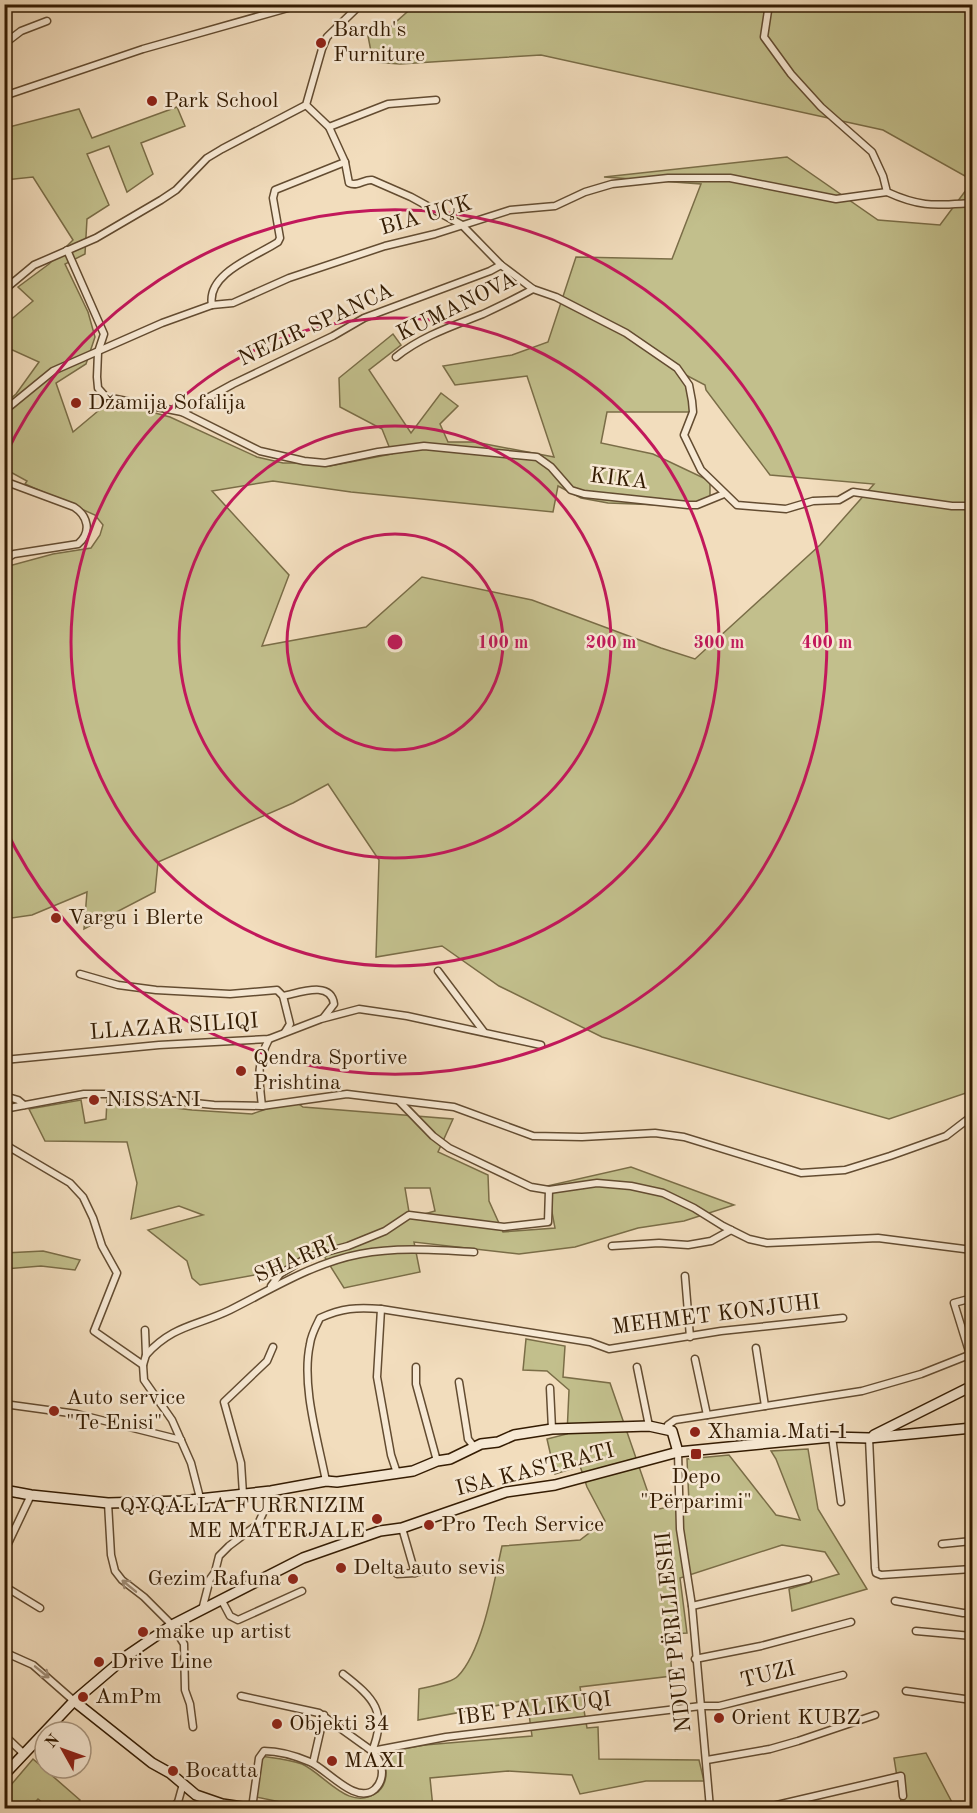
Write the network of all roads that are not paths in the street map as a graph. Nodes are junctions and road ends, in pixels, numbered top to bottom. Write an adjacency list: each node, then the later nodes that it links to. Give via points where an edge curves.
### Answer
1 (302, 4): 6 (street, via 142,49)
2 (361, 4): 8 (street, via 327,37)
3 (769, 4): 11 (street, via 764,37 791,75 873,152)
4 (47, 21): 5 (street, via 21,31)
5 (4, 44)
6 (4, 96)
7 (436, 100): 9 (street, via 388,104)
8 (306, 105): 9 (street); 14 (street, via 222,148 169,195 96,238)
9 (329, 127): 10 (street)
10 (345, 162): 13 (street, via 349,183 372,180); 18 (street, via 275,190 278,242 224,274 214,289)
11 (887, 192): 12 (street, via 930,206); 13 (street, BIA UÇK, via 836,199 729,178 668,178 612,184 555,206 510,210)
12 (972, 203)
13 (462, 225): 15 (street); 18 (street, BIA UÇK, via 289,278 233,303)
14 (67, 250): 17 (street, via 34,265); 19 (street, via 104,333)
15 (501, 265): 16 (street); 22 (street, NEZIR SPANCA, via 364,318)
16 (533, 289): 20 (street, KUMANOVA, via 440,331); 24 (street, via 626,333 681,373 689,386 693,412 684,435 701,470)
17 (4, 290)
18 (212, 305): 19 (street, BIA UÇK, via 126,337)
19 (98, 352): 21 (street, BIA UÇK, via 53,371); 22 (street, KIKA, via 98,388 103,395)
20 (396, 357)
21 (4, 411)
22 (182, 412): 24 (street, KIKA, via 260,451 304,461 325,463 435,447 537,457 571,490 584,494 697,505)
23 (4, 481): 26 (street, via 74,507 87,520 86,534 78,544 14,554)
24 (724, 494): 25 (street, via 737,506 761,508 786,509 813,501 839,500 853,492)
25 (972, 506)
26 (4, 560)
27 (438, 971): 32 (street)
28 (80, 974): 29 (street, via 156,990 230,994 277,990)
29 (283, 996): 30 (street, via 323,989 329,992 334,1004); 31 (street, via 290,1024)
30 (321, 1019): 31 (street, LLAZAR SILIQI); 32 (street, LLAZAR SILIQI, via 359,1009)
31 (285, 1032): 33 (street, LLAZAR SILIQI)
32 (484, 1032): 34 (street, LLAZAR SILIQI)
33 (269, 1039): 35 (street, LLAZAR SILIQI); 39 (street, via 261,1055 259,1072)
34 (541, 1045)
35 (4, 1060)
36 (6, 1097): 38 (street)
37 (399, 1101): 39 (street, via 347,1094); 41 (street, via 454,1107 533,1136 656,1133 684,1137 801,1173 845,1170 890,1156 946,1136); 43 (street, via 449,1148 531,1187)
38 (24, 1105): 39 (street, via 84,1094 107,1094); 40 (street)
39 (262, 1106)
40 (4, 1109)
41 (972, 1116)
42 (4, 1144): 60 (street, via 70,1183 83,1197 117,1273 94,1331)
43 (549, 1190): 44 (street, via 597,1183 663,1193); 49 (street, via 548,1222 504,1227 409,1215 376,1235 308,1257 280,1274)
44 (731, 1230): 45 (street, via 711,1241 688,1245); 46 (street, via 767,1243 878,1238)
45 (612, 1246)
46 (972, 1250)
47 (474, 1252): 49 (street, SHARRI, via 415,1249 360,1254)
48 (685, 1276): 54 (street)
49 (268, 1288): 57 (street, SHARRI, via 227,1311 172,1332)
50 (965, 1300): 58 (street, via 954,1303)
51 (381, 1309): 54 (street, MEHMET KONJUHI, via 590,1342 609,1349); 79 (street, via 377,1377); 80 (street, MEHMET KONJUHI, via 338,1310 320,1318 310,1343 308,1365)
52 (843, 1318): 54 (street, MEHMET KONJUHI)
53 (145, 1330): 57 (street)
54 (690, 1337)
55 (273, 1347): 83 (street, via 267,1361 224,1402 240,1463)
56 (756, 1348): 67 (street)
57 (146, 1354): 60 (street)
58 (971, 1358): 67 (street, via 862,1391)
59 (695, 1359): 68 (street)
60 (142, 1365): 75 (street, via 147,1387 161,1402)
61 (416, 1367): 78 (street, via 416,1384)
62 (637, 1367): 69 (street)
63 (459, 1382): 76 (street, via 466,1432)
64 (972, 1386): 74 (street)
65 (550, 1388): 70 (street)
66 (4, 1404): 75 (street, via 77,1414)
67 (765, 1406): 68 (street)
68 (707, 1415): 72 (street, via 672,1421 668,1427)
69 (649, 1426): 70 (street); 72 (street)
70 (552, 1428): 76 (street)
71 (972, 1428): 74 (street, ISA KASTRATI)
72 (672, 1431): 77 (street)
73 (832, 1437): 74 (street, ISA KASTRATI); 77 (street, ISA KASTRATI); 86 (street)
74 (869, 1437): 92 (street, via 876,1573)
75 (181, 1440): 85 (street)
76 (476, 1448): 78 (street)
77 (678, 1452): 88 (street, ISA KASTRATI, via 555,1485 506,1492); 101 (street, NDUE PËRLLESHI, via 680,1529)
78 (437, 1461): 79 (street)
79 (397, 1473): 80 (street)
80 (326, 1481): 82 (street)
81 (4, 1490): 84 (street)
82 (271, 1491): 83 (street); 103 (street, via 258,1524 219,1556)
83 (243, 1494): 85 (street)
84 (31, 1495): 87 (street); 91 (street)
85 (200, 1498): 87 (street)
86 (841, 1502)
87 (108, 1503): 106 (street, one-way to 87, via 115,1570)
88 (402, 1528): 94 (street); 99 (street, ISA KASTRATI, via 380,1531 303,1558)
89 (972, 1541): 90 (street)
90 (942, 1544)
91 (4, 1552)
92 (972, 1569)
93 (427, 1570): 94 (street)
94 (415, 1573): 95 (street)
95 (397, 1574)
96 (808, 1579): 101 (street)
97 (4, 1586): 102 (street)
98 (302, 1591): 99 (street, via 234,1619)
99 (221, 1599): 103 (street, ISA KASTRATI)
100 (895, 1601): 104 (street)
101 (692, 1606): 110 (street, NDUE PËRLLESHI)
102 (40, 1608)
103 (202, 1612): 106 (street, ISA KASTRATI)
104 (972, 1613)
105 (851, 1622): 110 (street)
106 (172, 1625): 116 (street, ISA KASTRATI, via 128,1655); 120 (street, via 184,1644 185,1690)
107 (916, 1631): 108 (street)
108 (972, 1636)
109 (4, 1652): 116 (street, one-way to 116, via 33,1665)
110 (695, 1659): 117 (street, NDUE PËRLLESHI)
111 (344, 1674): 122 (street, via 377,1706 379,1728)
112 (843, 1674): 117 (street, TUZI, via 718,1706)
113 (906, 1691): 115 (street)
114 (241, 1696): 119 (street)
115 (972, 1700)
116 (74, 1701): 123 (street, ISA KASTRATI); 127 (street)
117 (700, 1706): 122 (street, IBE PALIKUQI, via 446,1737); 124 (street, NDUE PËRLLESHI)
118 (875, 1715): 124 (street, via 798,1742)
119 (324, 1716): 122 (street); 125 (street)
120 (193, 1727)
121 (4, 1735): 123 (street)
122 (372, 1751): 125 (street, via 381,1764 382,1776 376,1788 362,1794 352,1792)
123 (24, 1754): 126 (street, ISA KASTRATI)
124 (707, 1760): 133 (street, NDUE PËRLLESHI)
125 (313, 1763): 130 (street, via 284,1753 261,1752)
126 (4, 1775)
127 (183, 1784): 129 (street); 130 (street, via 196,1795)
128 (903, 1796): 134 (street, via 901,1776)
129 (172, 1809)
130 (251, 1809)
131 (647, 1809): 132 (street)
132 (662, 1809)
133 (710, 1809)
134 (764, 1809)

